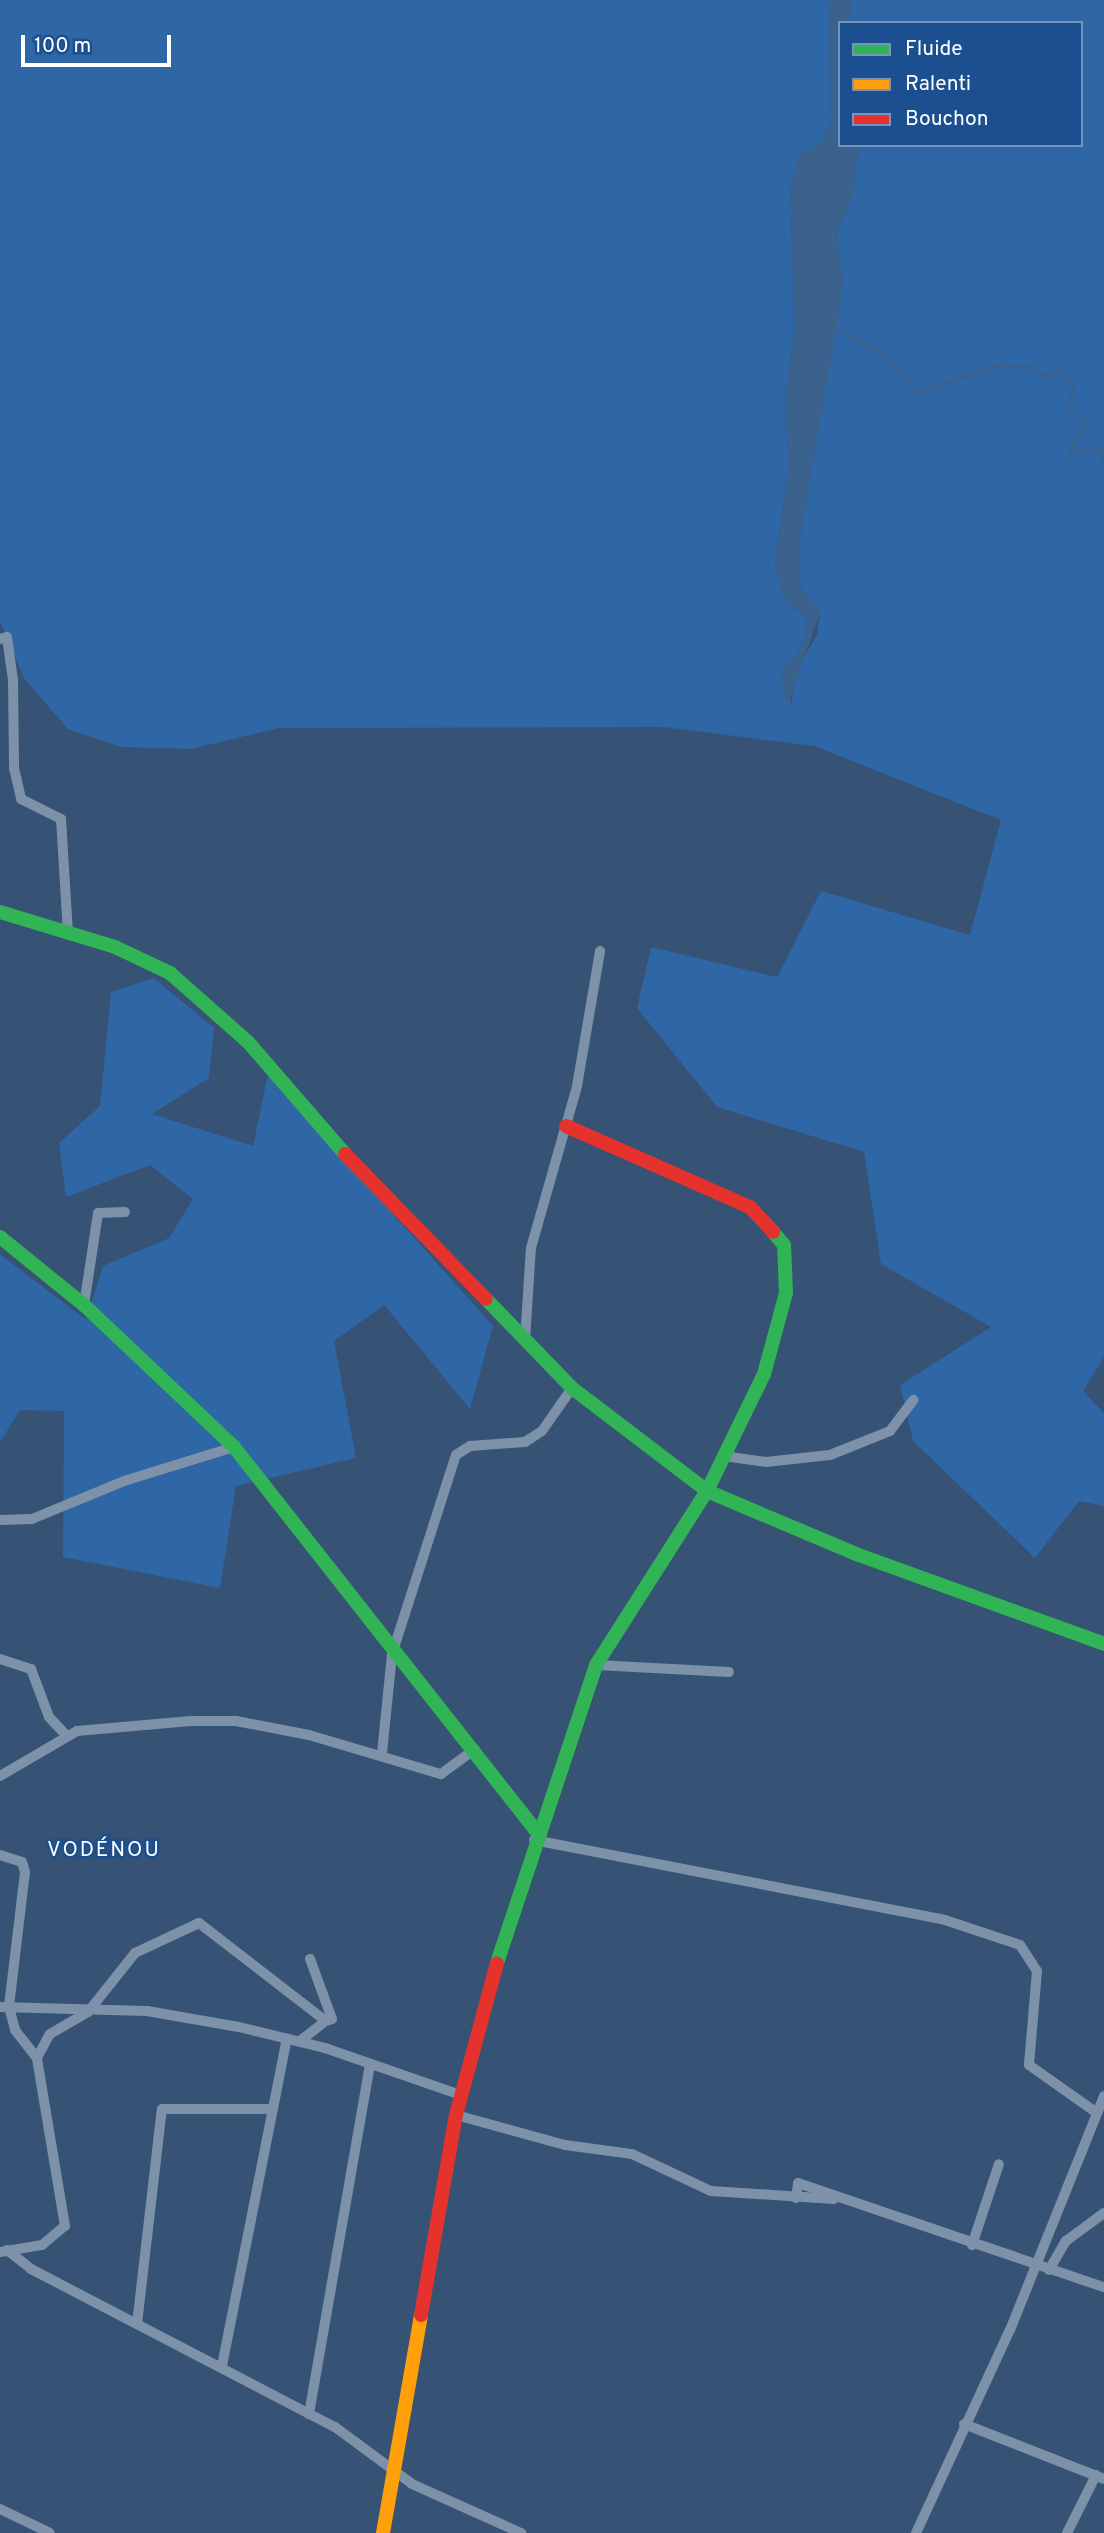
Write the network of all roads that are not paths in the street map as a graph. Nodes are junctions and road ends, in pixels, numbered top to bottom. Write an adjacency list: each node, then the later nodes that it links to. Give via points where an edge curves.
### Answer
1 (0, 639): 3 (street, via 7,637 13,680 14,768 21,799 61,819)
2 (0, 912): 3 (street)
3 (68, 933): 9 (street, via 148,960 199,997)
4 (600, 951): 5 (street)
5 (566, 1126): 9 (street, via 531,1248); 13 (street, via 750,1207 784,1245 786,1293 764,1374)
6 (125, 1212): 8 (street, via 98,1213)
7 (0, 1237): 8 (street)
8 (84, 1305): 12 (street)
9 (525, 1340): 10 (street)
10 (572, 1388): 14 (street); 17 (street, via 542,1430 525,1442 470,1446 456,1455)
11 (914, 1400): 13 (street, via 890,1431 830,1455 766,1462)
12 (234, 1447): 15 (street, via 124,1481 32,1519); 17 (street)
13 (724, 1456): 14 (street)
14 (707, 1491): 16 (street, via 856,1555); 19 (street)
15 (0, 1520)
16 (1104, 1644)
17 (392, 1654): 22 (street); 23 (street)
18 (0, 1659): 21 (street, via 31,1669 50,1717)
19 (596, 1665): 20 (street); 25 (street)
20 (729, 1672)
21 (67, 1735): 23 (street, via 89,1728 236,1721); 24 (street)
22 (474, 1749): 23 (street, via 441,1774); 25 (street)
23 (382, 1753)
24 (0, 1776)
25 (535, 1836): 35 (street); 38 (street, via 945,1920 1020,1945 1037,1970 1029,2065)
26 (0, 1855): 28 (street, via 22,1862 25,1872)
27 (310, 1959): 30 (street, via 332,2019)
28 (5, 2007): 29 (street); 33 (street, via 15,2030)
29 (88, 2012): 30 (street, via 135,1953 199,1923); 31 (street, via 147,2011); 33 (street, via 50,2034)
30 (326, 2021): 32 (street)
31 (287, 2038): 32 (street); 37 (street)
32 (300, 2041): 34 (street)
33 (37, 2058): 43 (street, via 65,2226 42,2245)
34 (370, 2064): 35 (street); 49 (street)
35 (461, 2095): 39 (street)
36 (1104, 2096): 38 (street)
37 (273, 2109): 47 (street, via 163,2109); 48 (street)
38 (1097, 2113): 44 (street)
39 (456, 2115): 42 (street, via 565,2146 632,2154 711,2191 834,2199); 51 (street)
40 (999, 2164): 42 (street)
41 (1104, 2213): 45 (street, via 1066,2241)
42 (972, 2245): 44 (street)
43 (2, 2249): 47 (street)
44 (1032, 2267): 45 (street); 50 (street)
45 (1049, 2270): 46 (street)
46 (1104, 2287)
47 (137, 2324): 48 (street)
48 (222, 2366): 49 (street)
49 (309, 2414): 51 (street)
50 (964, 2424): 52 (street); 57 (street)
51 (397, 2474): 55 (street); 56 (street)
52 (1100, 2477): 58 (street)
53 (0, 2509): 54 (street)
54 (50, 2533)
55 (383, 2533)
56 (521, 2533)
57 (916, 2533)
58 (1068, 2533)

